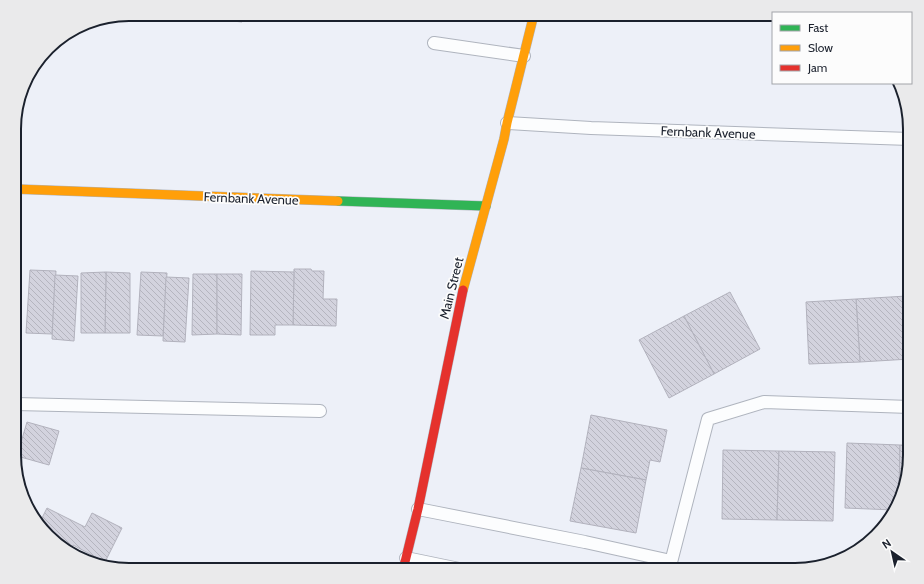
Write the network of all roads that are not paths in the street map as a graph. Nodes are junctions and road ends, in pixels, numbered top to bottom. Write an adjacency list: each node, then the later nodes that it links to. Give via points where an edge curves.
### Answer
1 (532, 21): 3 (main road, Main Street)
2 (434, 44): 3 (lane)
3 (524, 56): 4 (main road, Main Street)
4 (507, 123): 5 (lane, Fernbank Avenue); 7 (main road, Main Street)
5 (903, 139)
6 (21, 189): 7 (main road, Fernbank Avenue)
7 (486, 206): 11 (main road, Main Street, via 462,293)
8 (21, 404): 10 (lane)
9 (903, 407): 14 (lane, via 764,402 708,419)
10 (320, 411)
11 (418, 510): 12 (main road, Main Street); 13 (lane, via 585,542)
12 (404, 563)
13 (663, 563)
14 (671, 563)

